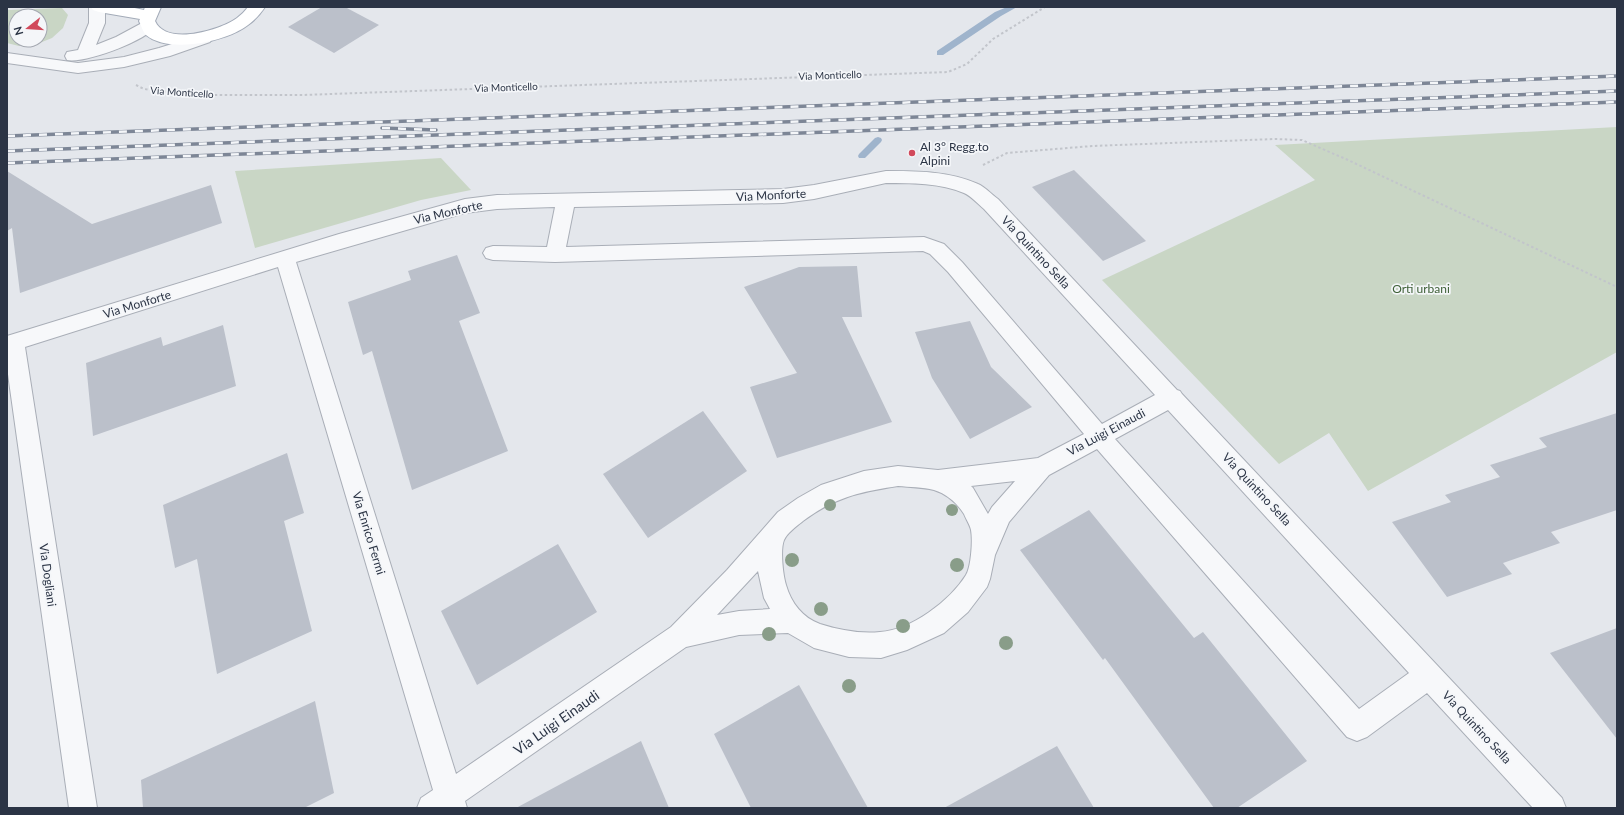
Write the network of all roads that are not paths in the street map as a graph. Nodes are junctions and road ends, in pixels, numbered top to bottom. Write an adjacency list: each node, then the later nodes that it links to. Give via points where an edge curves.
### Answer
1 (98, 7): 3 (main road); 5 (street, via 97,23)
2 (258, 10): 4 (main road, via 239,25)
3 (150, 16): 4 (main road, via 155,34 185,41); 5 (street, via 126,39)
4 (204, 39): 7 (street, via 124,62 78,68)
5 (84, 55): 7 (street)
6 (7, 58): 7 (street)
7 (37, 62)
8 (963, 186): 9 (street, Via Monforte, via 918,177 886,177 783,196); 14 (street, Via Quintino Sella, via 991,204)
9 (566, 201): 11 (street); 12 (street, Via Monforte, via 497,202 465,206)
10 (493, 253): 11 (street)
11 (555, 255): 15 (street, via 924,244 937,249 955,267)
12 (285, 258): 13 (street, Via Monforte); 23 (street, Via Enrico Fermi)
13 (10, 343): 24 (street, Via Dogliani)
14 (1172, 397): 15 (street, Via Luigi Einaudi); 22 (street, Via Quintino Sella)
15 (1099, 436): 16 (street, Via Luigi Einaudi); 22 (street, via 1357,727)
16 (1041, 468): 17 (street, Via Luigi Einaudi); 19 (street, Via Luigi Einaudi, via 1000,515)
17 (938, 480): 18 (street, Via Luigi Einaudi, via 898,476 864,480 829,492 786,520); 19 (street, via 965,495 976,513 983,530)
18 (772, 537): 20 (street, via 770,571 777,598); 21 (street, Via Luigi Einaudi)
19 (983, 554): 20 (street, via 978,579 959,603 935,624 907,638 881,645 849,644 814,635)
20 (790, 621): 21 (street, Via Luigi Einaudi, via 739,624)
21 (680, 636): 23 (street, Via Luigi Einaudi)
22 (1428, 676): 25 (street, Via Quintino Sella)
23 (445, 804)
24 (83, 808)
25 (1552, 808)

